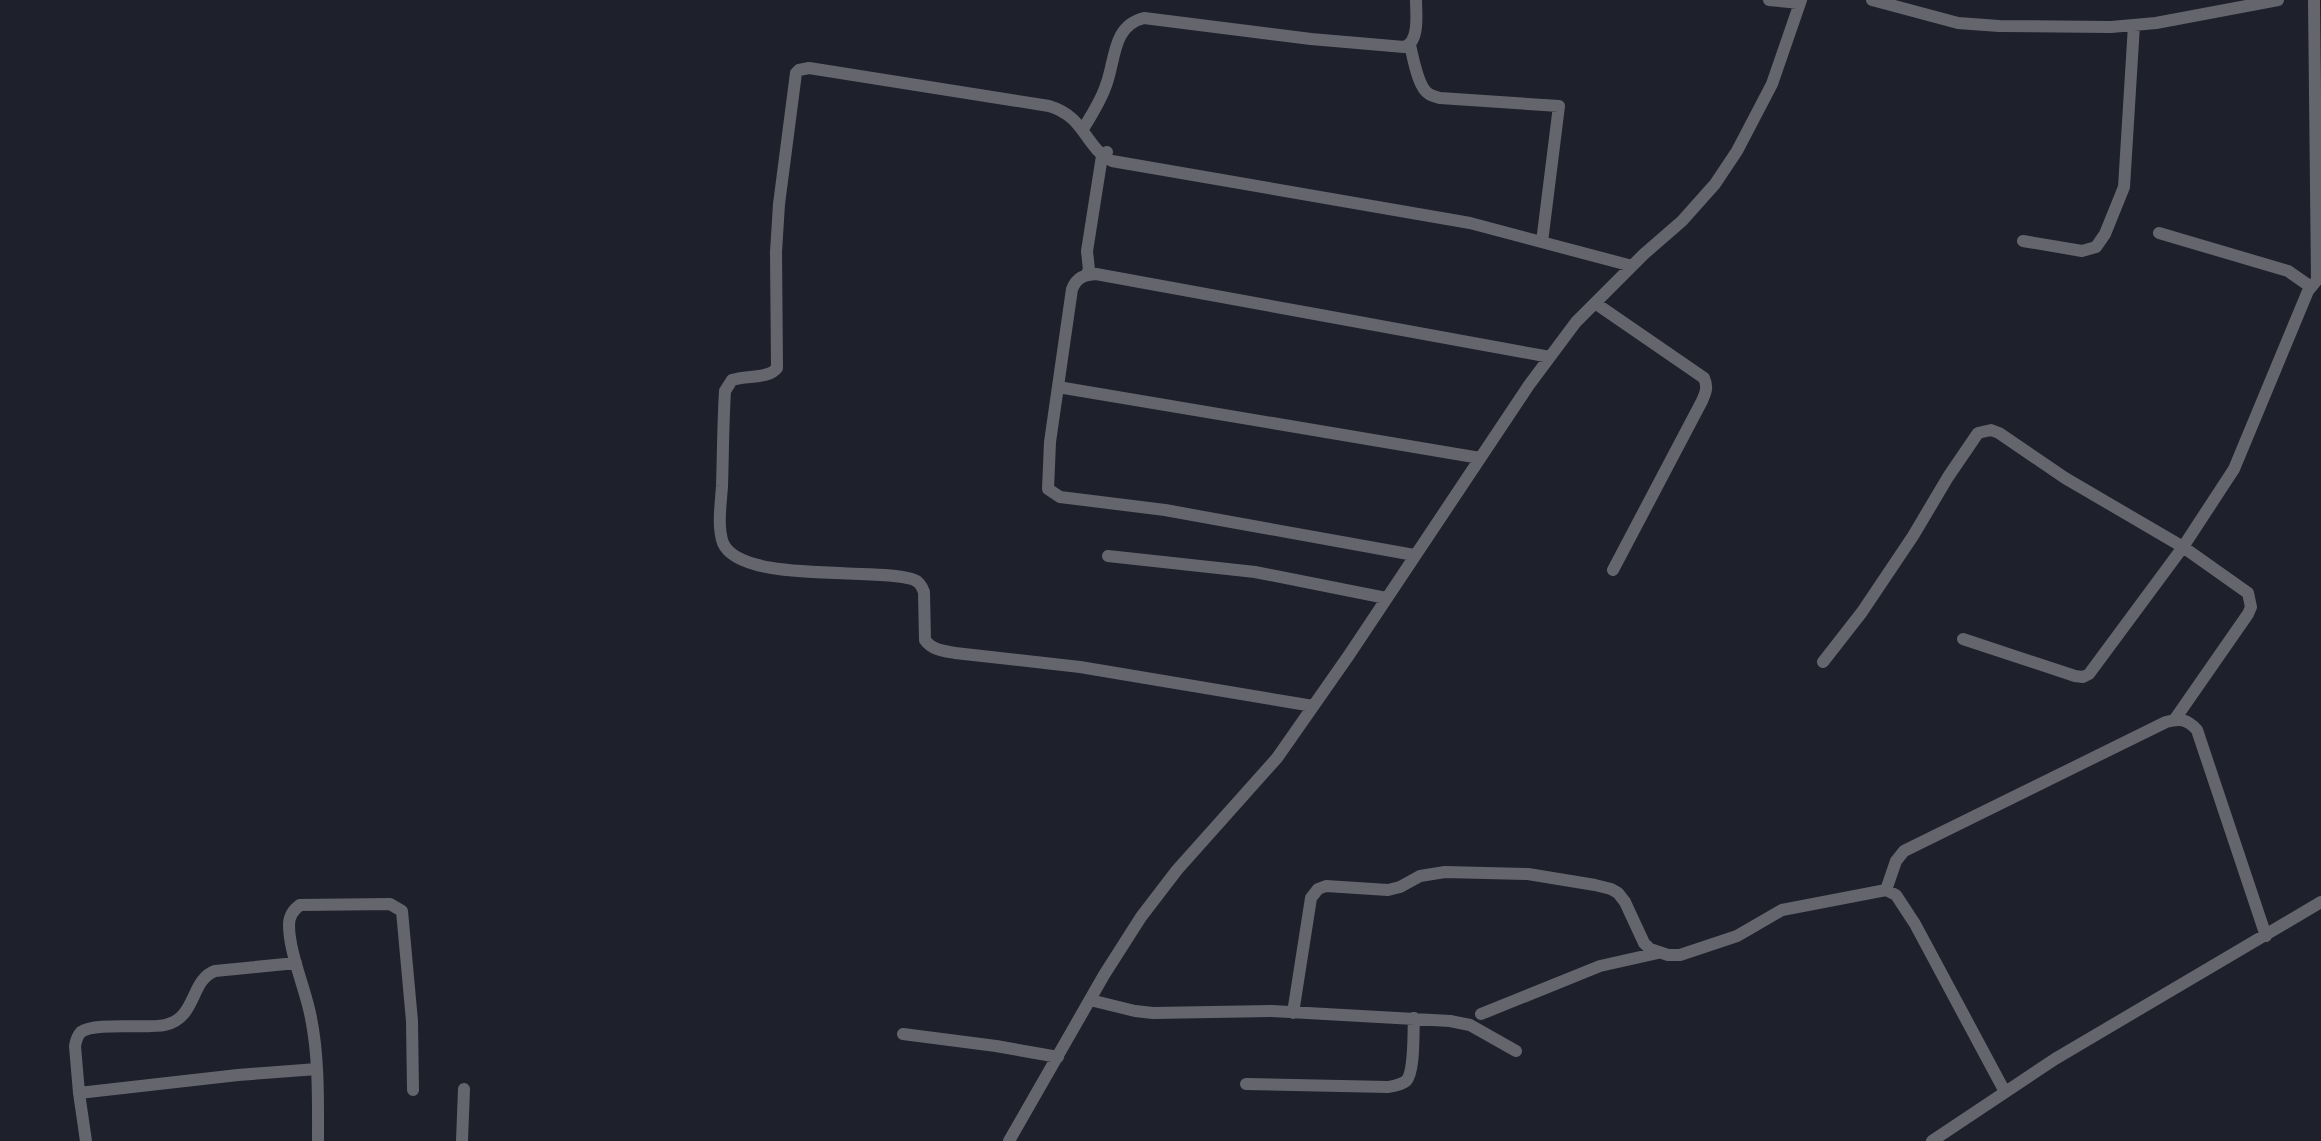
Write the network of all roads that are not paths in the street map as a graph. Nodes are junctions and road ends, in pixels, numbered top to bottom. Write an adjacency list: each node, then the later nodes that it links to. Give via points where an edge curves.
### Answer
1 (1416, 0): 8 (street, via 1414,39)
2 (1769, 0): 6 (street)
3 (1872, 0): 7 (street, via 1958,23 1999,26)
4 (2278, 0): 7 (street)
5 (2314, 0): 16 (street)
6 (1801, 1): 14 (street, via 1772,84 1737,151 1715,184 1682,221)
7 (2134, 25): 12 (street, via 2124,187 2106,234 2096,247 2082,251)
8 (1410, 45): 9 (street, via 1392,47 1144,18 1134,20 1122,32 1106,88); 13 (street, via 1423,89 1429,94 1440,98 1559,106)
9 (1084, 129): 10 (street); 28 (street, via 1071,117 1049,106 809,68 799,70 795,77 779,204 777,368 767,375 732,380 726,391 721,520 724,544 743,559 770,569 917,581 924,592 925,640 938,649 1080,667)
10 (1105, 153): 13 (street, via 1112,161 1470,224); 15 (street, via 1086,251 1089,270)
11 (2159, 233): 16 (street)
12 (2023, 241)
13 (1542, 242): 14 (street)
14 (1632, 266): 17 (street)
15 (1086, 275): 18 (street, via 1096,274); 19 (street, via 1074,282 1072,289)
16 (2316, 282): 21 (street, via 2280,354 2234,469)
17 (1595, 302): 18 (street); 24 (street, via 1704,378 1707,384 1702,401)
18 (1550, 356): 20 (street)
19 (1058, 387): 20 (street); 22 (street, via 1048,489 1060,497 1165,510)
20 (1480, 458): 22 (street)
21 (2182, 547): 26 (street, via 2096,665 2083,677); 27 (street, via 2065,478 1999,433 1985,430 1978,433 1868,604); 29 (street, via 2248,593 2251,607)
22 (1414, 555): 25 (street)
23 (1108, 556): 25 (street, via 1255,572)
24 (1614, 570)
25 (1386, 598): 28 (street)
26 (1963, 639)
27 (1823, 662)
28 (1312, 706): 35 (street, via 1277,758 1177,870 1141,917)
29 (2175, 719): 30 (street, via 2064,770 1904,851 1896,861); 32 (street, via 2190,722 2197,730)
30 (1886, 890): 33 (street, via 1782,910 1737,936 1680,955); 46 (street, via 1896,895 1915,924)
31 (2321, 902): 32 (street)
32 (2266, 936): 46 (street, via 2055,1059)
33 (1658, 953): 36 (street, via 1644,942 1625,902 1611,888 1528,874 1445,872 1420,876 1388,890 1326,886 1318,889 1311,898); 37 (street, via 1600,966)
34 (296, 963): 42 (street, via 312,1020); 45 (street, via 289,926 294,910 300,906 390,904 402,911 412,1021); 47 (street, via 208,973 184,1015 171,1023 96,1028 82,1032 76,1038 75,1046)
35 (1090, 1000): 36 (street, via 1153,1013); 41 (street)
36 (1293, 1013): 38 (street)
37 (1481, 1014)
38 (1414, 1018): 40 (street, via 1470,1025); 43 (street, via 1411,1072 1399,1085)
39 (903, 1034): 41 (street)
40 (1516, 1051)
41 (1058, 1057): 51 (street)
42 (317, 1069): 47 (street); 49 (street)
43 (1246, 1084)
44 (464, 1089): 50 (street)
45 (413, 1090)
46 (2005, 1092): 52 (street)
47 (80, 1093): 48 (street)
48 (86, 1141)
49 (318, 1141)
50 (462, 1141)
51 (1009, 1141)
52 (1932, 1141)

